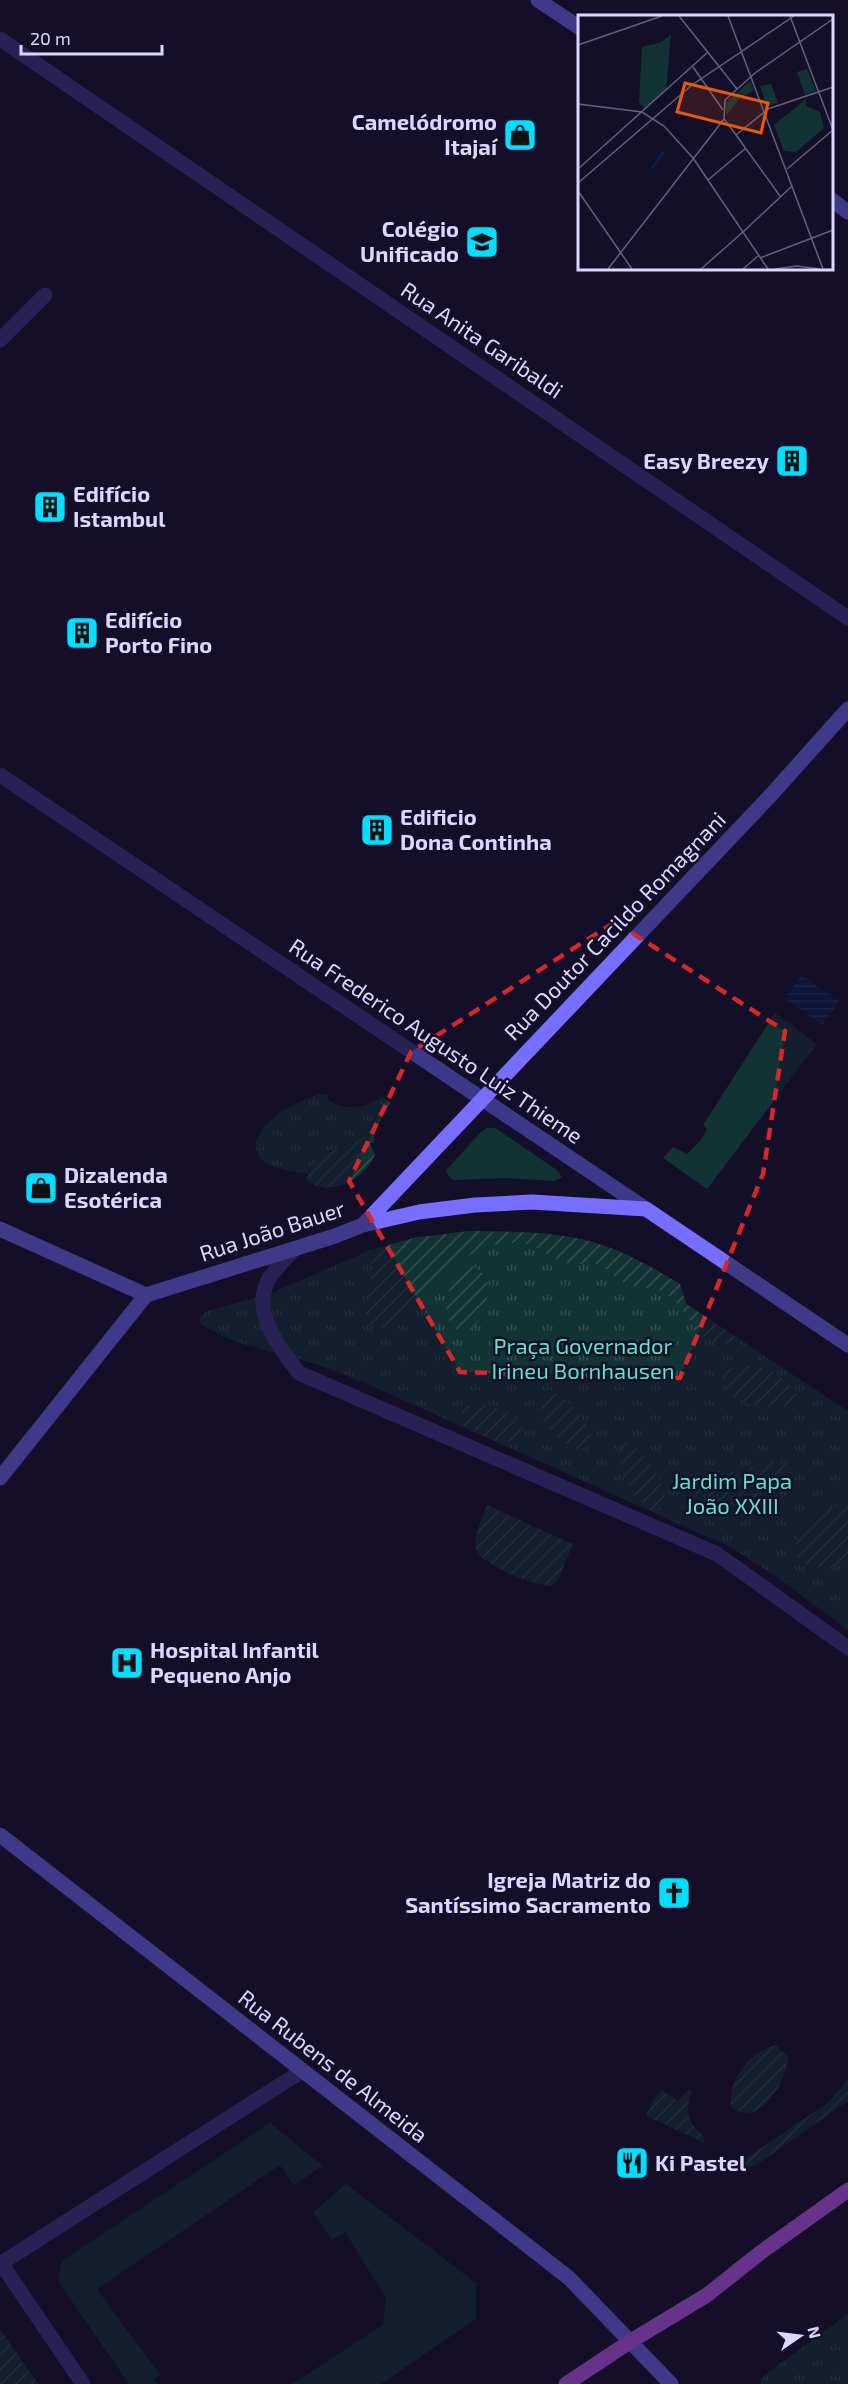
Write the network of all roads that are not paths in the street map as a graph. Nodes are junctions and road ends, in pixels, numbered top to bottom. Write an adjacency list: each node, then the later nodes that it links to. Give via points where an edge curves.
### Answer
1 (538, 0): 2 (main road)
2 (578, 27)
3 (0, 39): 8 (street, Rua Anita Garibaldi)
4 (833, 201): 5 (main road)
5 (848, 212)
6 (45, 295): 7 (street)
7 (0, 340)
8 (848, 618)
9 (848, 709): 11 (main road, Rua Doutor Cacildo Romagnani)
10 (0, 775): 11 (street, Rua Frederico Augusto Luiz Thieme)
11 (482, 1099): 12 (street, Rua Frederico Augusto Luiz Thieme); 13 (main road, Rua Doutor Cacildo Romagnani)
12 (646, 1209): 13 (main road, Rua João Bauer, via 532,1202 475,1205); 17 (main road, Rua Frederico Augusto Luiz Thieme)
13 (363, 1225): 15 (main road, Rua João Bauer)
14 (0, 1229): 16 (main road)
15 (294, 1249): 16 (main road, Rua João Bauer); 19 (street, via 269,1278 264,1295 265,1314 275,1342 299,1373 717,1554)
16 (146, 1295): 18 (main road)
17 (848, 1345)
18 (0, 1478)
19 (848, 1648)
20 (0, 1835): 21 (main road, Rua Rubens de Almeida)
21 (302, 2071): 23 (street); 24 (main road, Rua Rubens de Almeida, via 569,2278)
22 (848, 2190): 24 (main road, via 707,2295)
23 (1, 2263): 25 (street)
24 (631, 2341): 26 (main road); 27 (main road, Rua Rubens de Almeida)
25 (83, 2384)
26 (566, 2384)
27 (671, 2384)

